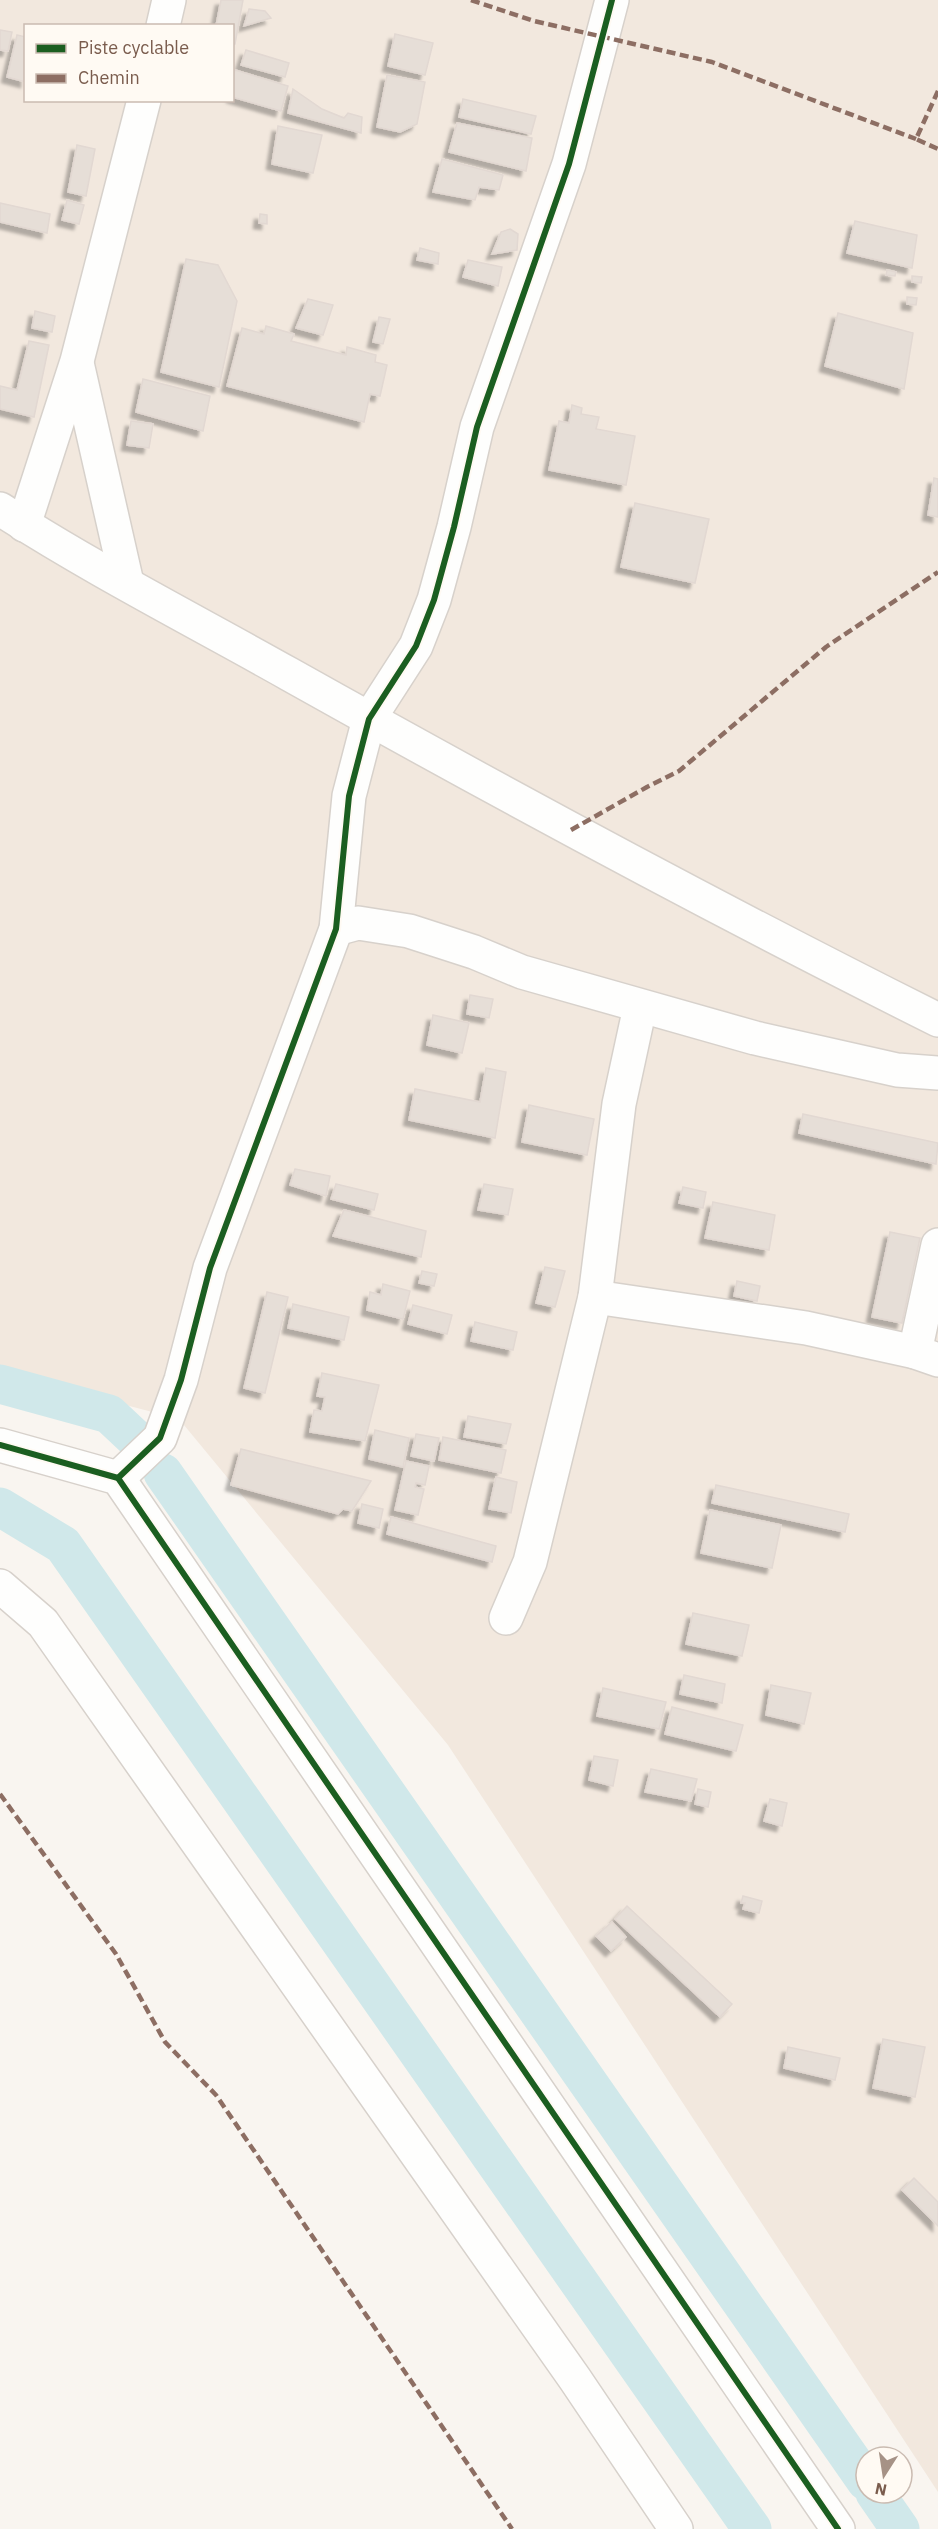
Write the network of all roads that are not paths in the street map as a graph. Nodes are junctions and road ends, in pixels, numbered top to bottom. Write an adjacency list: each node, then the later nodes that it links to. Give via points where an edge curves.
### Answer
1 (169, 0): 3 (street)
2 (612, 0): 8 (street, via 569,164 477,427 434,600 416,646)
3 (163, 24)
4 (143, 102): 5 (street)
5 (77, 361): 6 (street); 7 (street)
6 (12, 517): 7 (street)
7 (127, 583): 8 (street)
8 (369, 719): 9 (street, via 349,796); 11 (street, via 765,934)
9 (336, 928): 10 (street, via 358,923 409,931 522,972); 17 (street, via 210,1268 181,1380 160,1438)
10 (640, 1007): 12 (street, via 842,1058 897,1070); 14 (street, via 619,1104)
11 (938, 1020)
12 (938, 1073)
13 (938, 1245): 15 (street)
14 (595, 1297): 15 (street, via 806,1328); 19 (street, via 530,1562)
15 (926, 1356)
16 (0, 1445): 17 (street)
17 (118, 1478): 21 (street)
18 (0, 1586): 20 (street, via 43,1623 575,2379)
19 (506, 1618)
20 (676, 2529)
21 (838, 2529)

